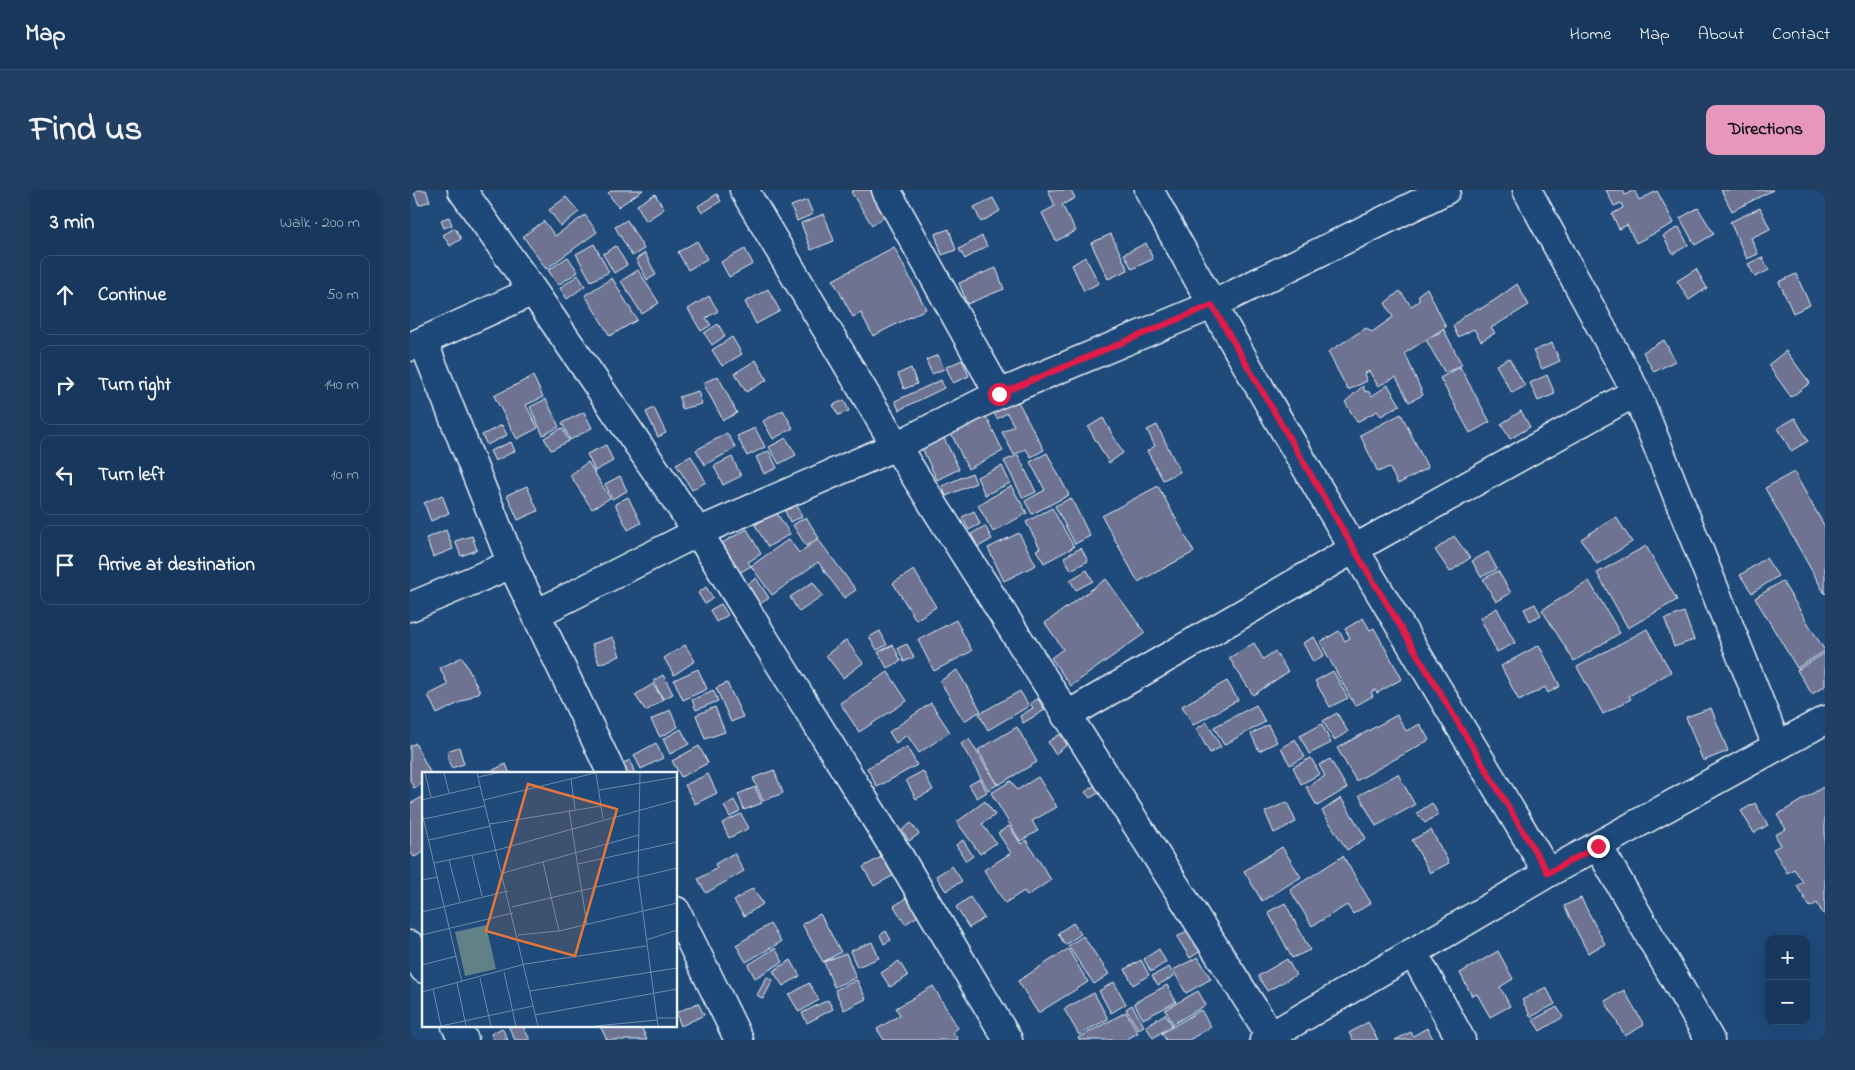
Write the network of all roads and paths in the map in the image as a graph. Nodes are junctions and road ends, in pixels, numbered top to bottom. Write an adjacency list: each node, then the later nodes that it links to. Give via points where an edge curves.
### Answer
1 (462, 190): 7 (street)
2 (744, 190): 12 (street)
3 (886, 190): 11 (street)
4 (1149, 190): 8 (street)
5 (1446, 190): 8 (street)
6 (1527, 190): 10 (street)
7 (533, 290): 9 (street); 13 (street)
8 (1212, 305): 11 (street); 14 (street)
9 (416, 344): 15 (street)
10 (1636, 392): 14 (street); 20 (street)
11 (999, 394): 12 (street)
12 (896, 446): 13 (street); 18 (street)
13 (698, 532): 17 (street); 32 (street, via 900,858)
14 (1354, 549): 18 (street); 23 (street)
15 (512, 564): 16 (street); 17 (street)
16 (410, 606)
17 (536, 614): 21 (street)
18 (1066, 716): 29 (street)
19 (1825, 720): 20 (street)
20 (1777, 746): 22 (street)
21 (611, 772)
22 (1598, 846): 23 (street); 34 (street)
23 (1548, 873): 26 (street)
24 (678, 915): 31 (street)
25 (410, 945): 27 (street)
26 (1413, 952): 29 (street); 33 (street)
27 (422, 966)
28 (457, 1028): 30 (street)
29 (1267, 1038)
30 (464, 1040)
31 (739, 1040)
32 (1008, 1040)
33 (1461, 1040)
34 (1710, 1040)

